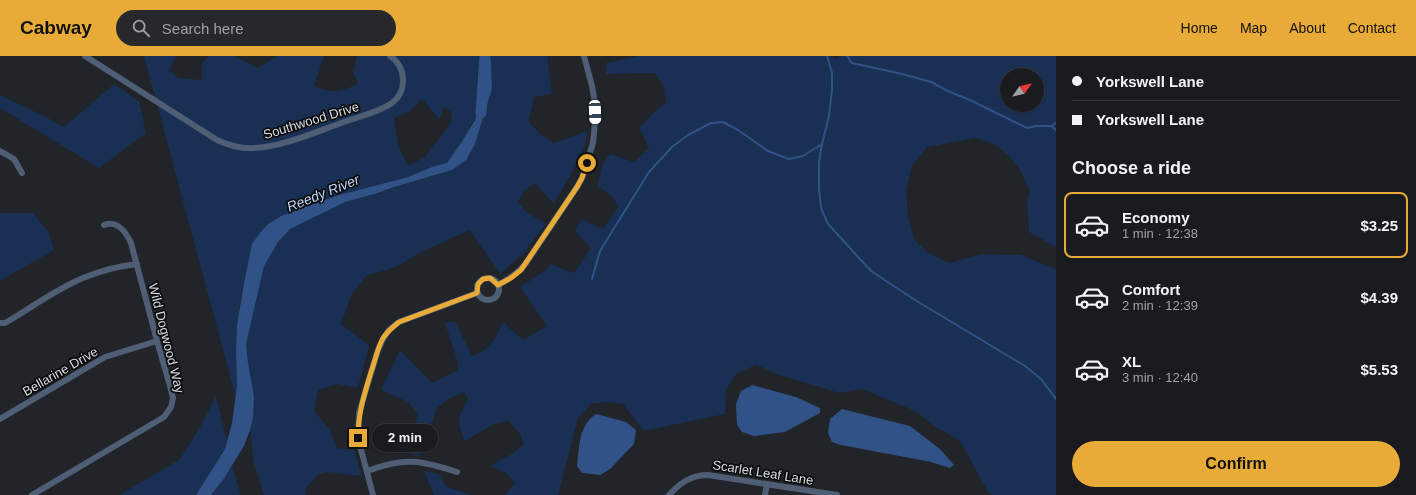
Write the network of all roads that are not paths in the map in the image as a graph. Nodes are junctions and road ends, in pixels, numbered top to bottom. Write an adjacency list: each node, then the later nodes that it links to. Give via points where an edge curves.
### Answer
1 (85, 56): 2 (street, Southwood Drive, via 217,140 232,146 248,148 270,146 294,139 392,103 402,90 403,78 399,65)
2 (390, 56)
3 (584, 56): 8 (street, via 595,103 595,122 593,143 582,178 521,270)
4 (0, 150): 5 (street, via 14,159)
5 (22, 173)
6 (104, 225): 7 (street, Wild Dogwood Way, via 109,223 126,232 132,243)
7 (137, 264): 10 (street, via 84,278 5,323); 11 (street, Wild Dogwood Way)
8 (498, 285): 9 (street, via 490,278 483,279 478,284); 9 (street, via 498,293 491,300 484,300)
9 (477, 293): 13 (street, via 399,322 383,339 359,413 358,438)
10 (0, 323)
11 (157, 341): 12 (street, Bellarine Drive, via 105,357); 16 (street, Wild Dogwood Way, via 173,398 166,415)
12 (0, 419)
13 (367, 471): 14 (street, via 390,463 412,461); 17 (street)
14 (457, 472)
15 (767, 484): 18 (street, Scarlet Leaf Lane, via 702,475 682,482); 19 (street); 20 (street, Scarlet Leaf Lane)
16 (32, 495)
17 (373, 495)
18 (669, 495)
19 (765, 495)
20 (837, 495)

